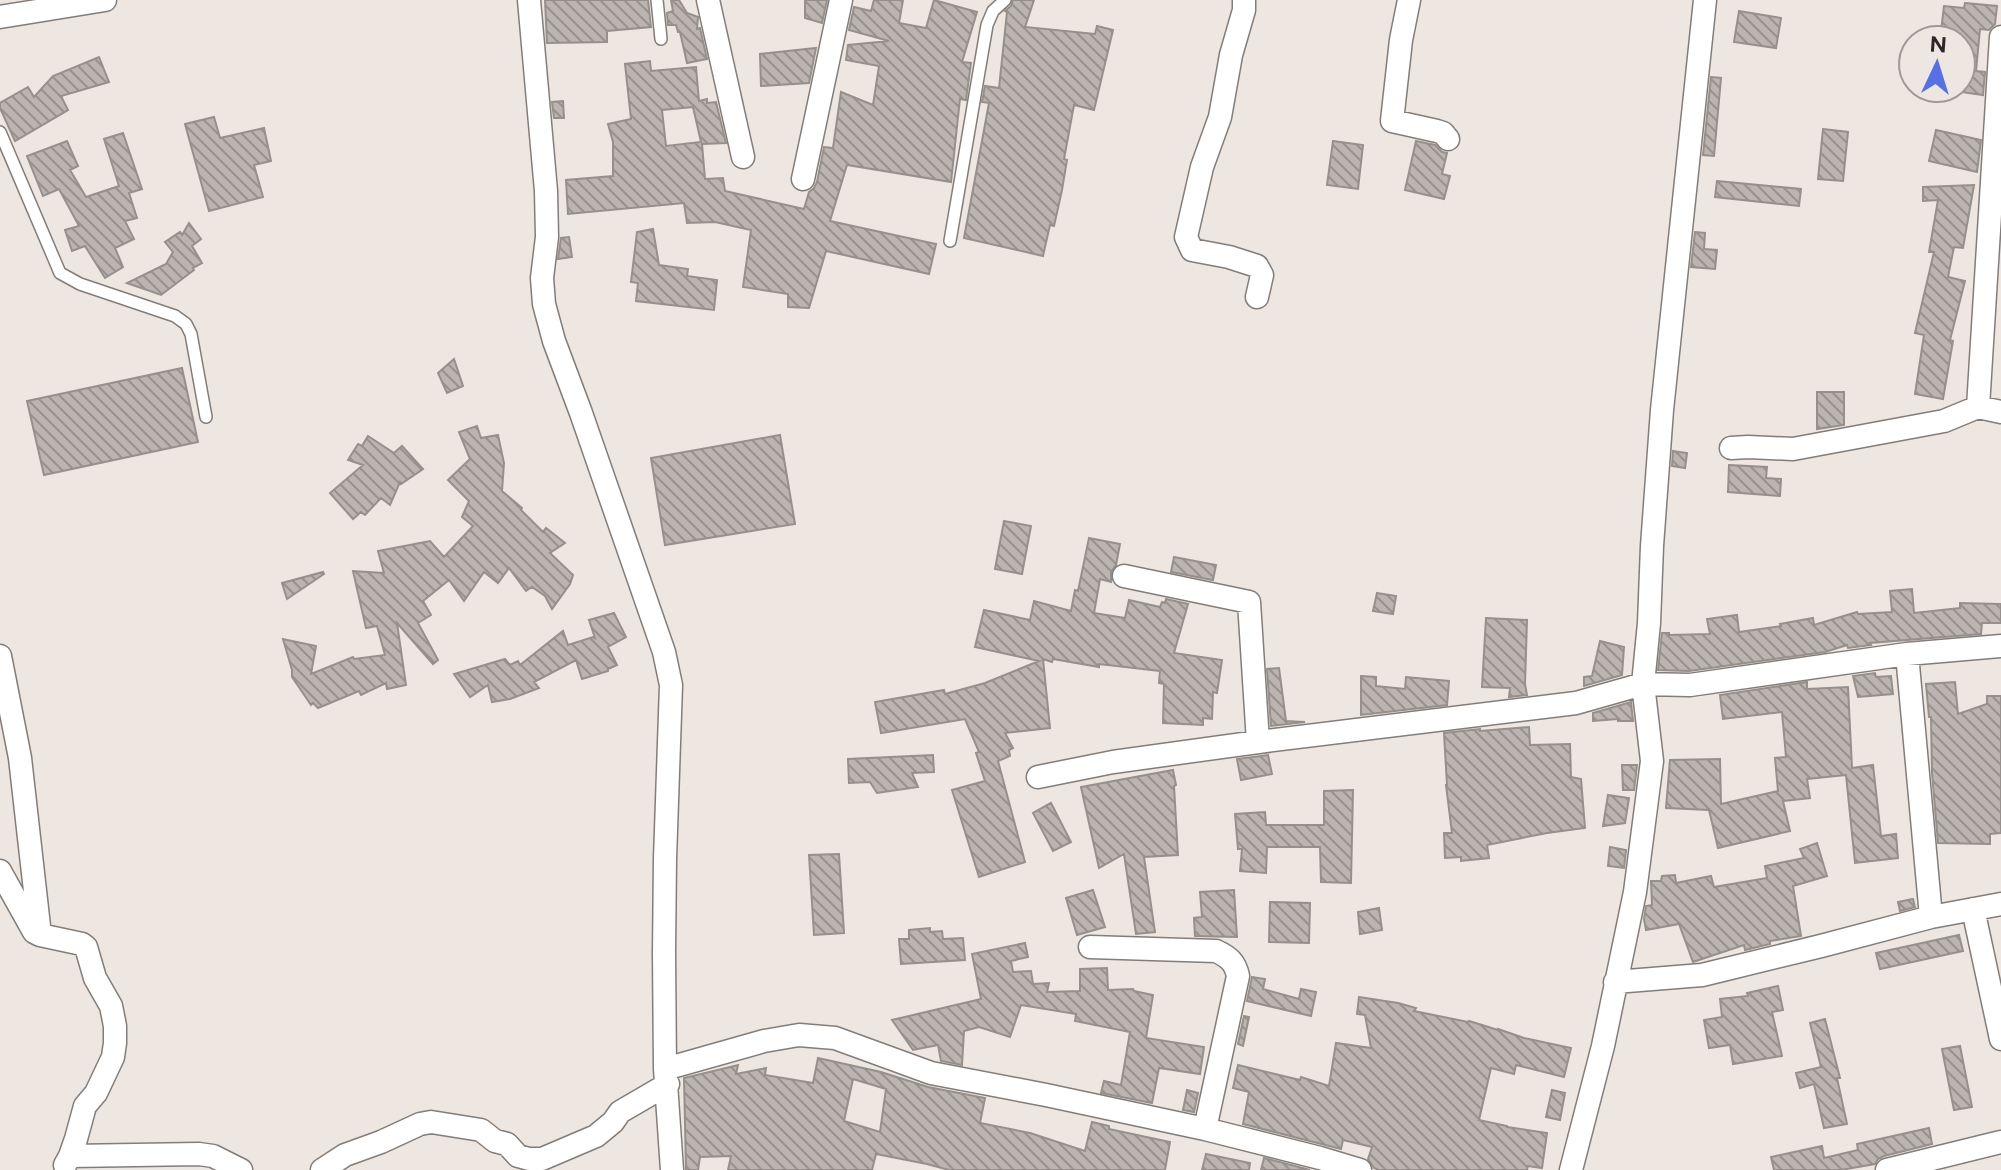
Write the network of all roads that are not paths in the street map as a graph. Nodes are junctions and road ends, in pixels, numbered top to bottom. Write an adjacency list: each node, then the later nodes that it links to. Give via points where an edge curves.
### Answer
1 (105, 0): 10 (street)
2 (529, 0): 38 (street, via 546,191 544,304 671,685 665,859)
3 (657, 0): 12 (lane)
4 (708, 0): 15 (street)
5 (841, 0): 16 (street)
6 (1005, 0): 17 (lane, via 987,25)
7 (1244, 0): 18 (street, via 1220,117 1186,237 1192,250 1257,266 1262,275)
8 (1409, 0): 14 (street, via 1392,121 1437,131)
9 (1705, 0): 27 (street, via 1662,410)
10 (0, 17)
11 (2001, 37): 19 (street)
12 (661, 39)
13 (0, 132): 21 (lane, via 60,273 186,324)
14 (1448, 139)
15 (743, 157)
16 (803, 179)
17 (950, 241)
18 (1257, 297)
19 (1978, 407): 20 (street); 22 (street, via 1944,421 1793,449)
20 (2001, 412)
21 (206, 417)
22 (1731, 448)
23 (1124, 576): 28 (street, via 1249,602)
24 (2001, 646): 25 (street)
25 (1907, 654): 27 (street, via 1735,680); 33 (street)
26 (0, 656): 34 (street, via 20,758)
27 (1643, 684): 28 (street, via 1576,703); 36 (street, via 1652,761 1635,892)
28 (1258, 742): 29 (street)
29 (1038, 777)
30 (0, 871): 34 (street, via 30,927)
31 (2001, 904): 32 (street)
32 (1973, 909): 33 (street); 37 (street)
33 (1931, 917): 36 (street, via 1702,975)
34 (40, 935): 41 (street, via 86,947 115,1026 113,1057 85,1106)
35 (1090, 947): 39 (street, via 1216,951 1235,965 1238,976)
36 (1615, 982): 46 (street)
37 (2001, 1039)
38 (667, 1076): 39 (street, via 764,1041 799,1035 835,1038 931,1073); 43 (street, via 596,1136 542,1159 518,1156 481,1130 431,1122 345,1155); 44 (street)
39 (1205, 1129): 45 (street)
40 (2001, 1142): 47 (street)
41 (74, 1155): 42 (street, via 199,1154)
42 (241, 1170)
43 (322, 1170)
44 (672, 1170)
45 (1360, 1170)
46 (1571, 1170)
47 (1887, 1170)

